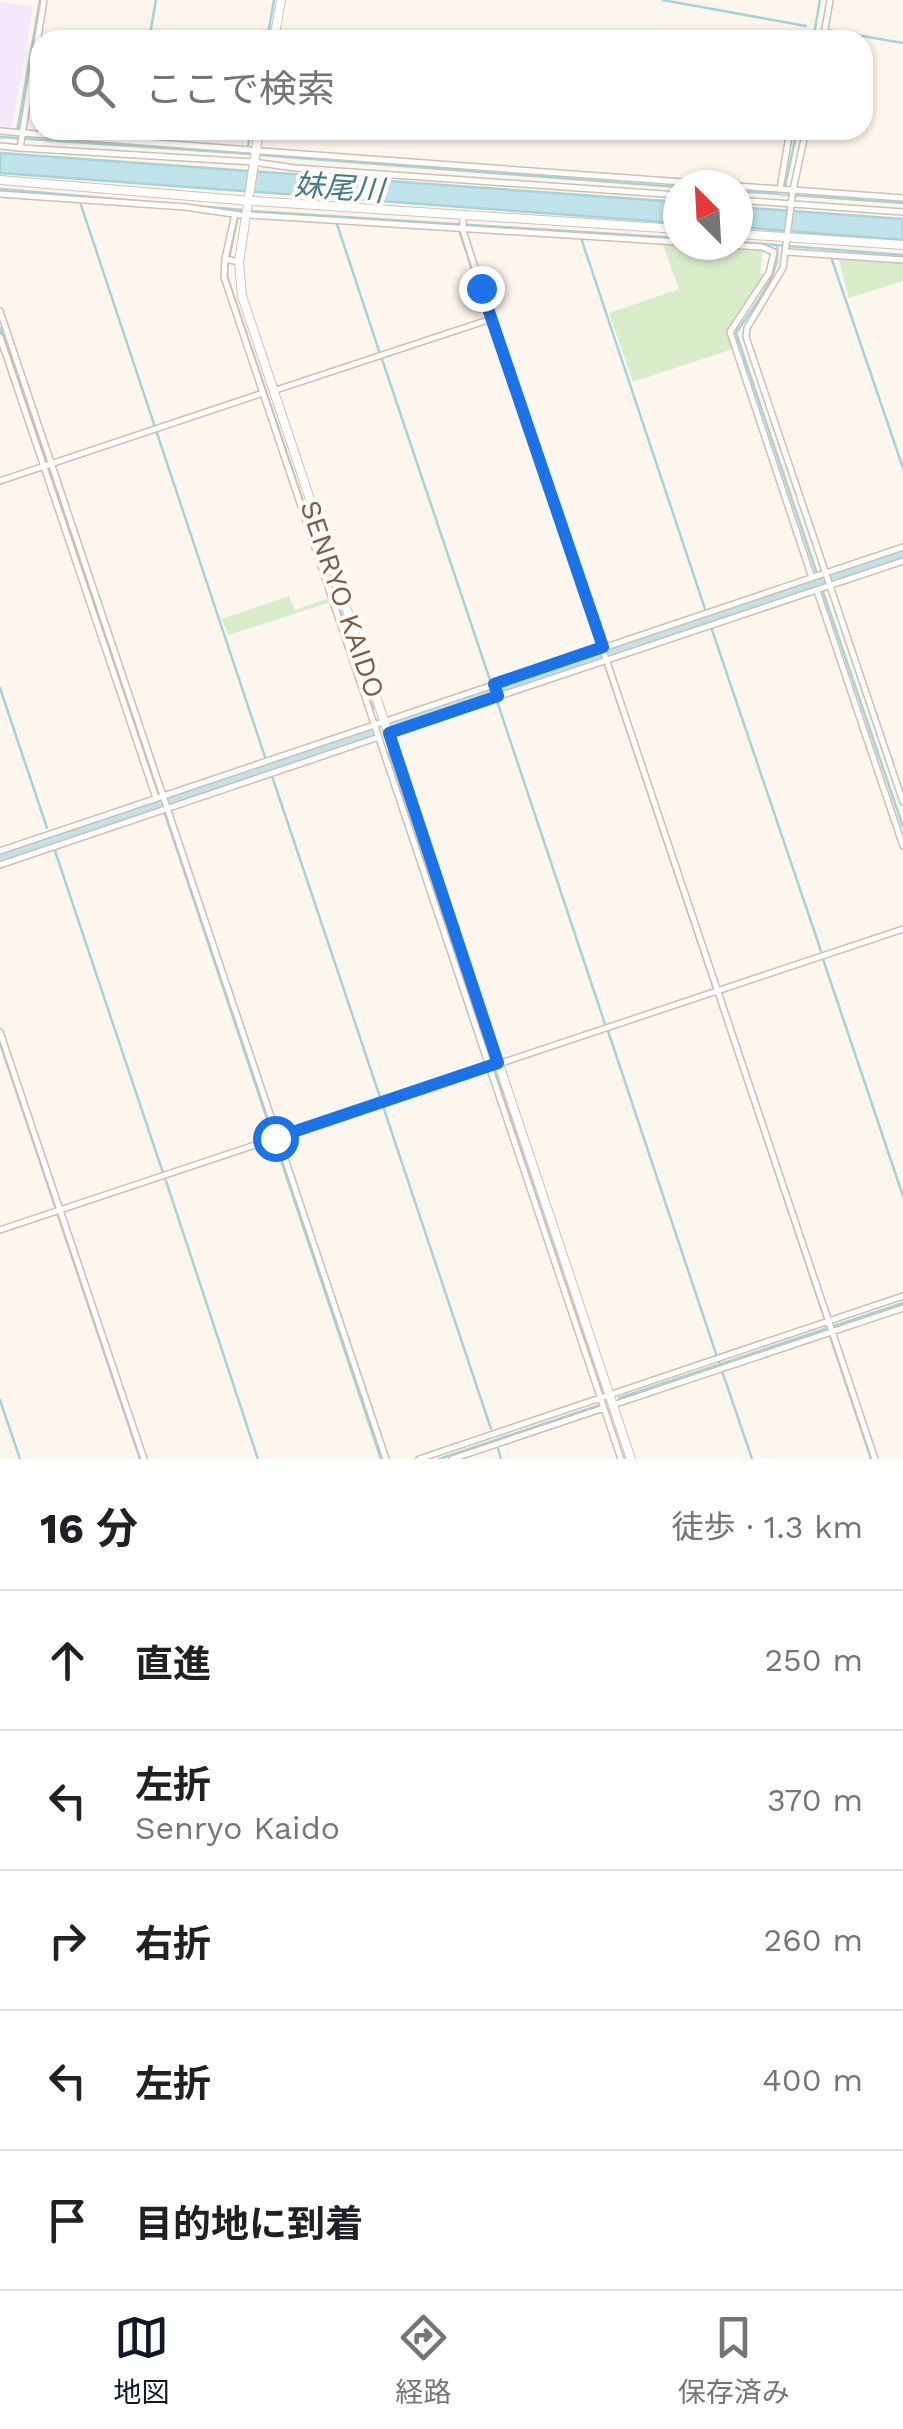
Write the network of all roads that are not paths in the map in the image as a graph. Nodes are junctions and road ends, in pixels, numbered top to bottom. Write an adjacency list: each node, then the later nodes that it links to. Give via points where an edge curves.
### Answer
1 (44, 0): 4 (street)
2 (281, 0): 5 (street)
3 (830, 0): 6 (street)
4 (39, 30)
5 (276, 30)
6 (825, 30)
7 (30, 83): 9 (street)
8 (0, 131): 9 (street)
9 (21, 136): 10 (street); 11 (street); 17 (street)
10 (30, 137)
11 (30, 137)
12 (54, 140): 20 (street)
13 (87, 140): 18 (street)
14 (257, 140): 20 (street, SENRYO KAIDO)
15 (794, 140): 25 (street)
16 (795, 140): 28 (street)
17 (0, 146)
18 (252, 150)
19 (261, 151): 21 (street)
20 (253, 164): 21 (street); 29 (street, SENRYO KAIDO)
21 (398, 168): 23 (street); 27 (street)
22 (0, 180): 29 (street)
23 (663, 182)
24 (753, 187): 25 (street)
25 (780, 189): 28 (street)
26 (0, 194): 41 (street, via 237,215)
27 (663, 194)
28 (793, 197): 30 (street); 31 (street); 32 (street); 38 (street)
29 (248, 198): 34 (street); 41 (street, SENRYO KAIDO)
30 (903, 198)
31 (753, 199)
32 (903, 212)
33 (250, 214): 34 (street)
34 (462, 222): 35 (street); 37 (street); 45 (street)
35 (663, 229)
36 (753, 237): 38 (street)
37 (663, 241)
38 (788, 243): 39 (street); 42 (street, via 832,255); 43 (street, via 782,272)
39 (903, 245)
40 (753, 247): 43 (street, via 772,249)
41 (231, 260): 47 (street, SENRYO KAIDO); 47 (street, via 224,276)
42 (903, 260)
43 (767, 285): 48 (street, via 746,338); 48 (street, via 730,332)
44 (0, 311): 49 (street)
45 (492, 319): 47 (street); 56 (street)
46 (0, 338): 49 (street)
47 (268, 392): 49 (street); 58 (street, SENRYO KAIDO); 59 (street)
48 (762, 410): 53 (street); 54 (street)
49 (47, 465): 50 (street); 62 (street)
50 (0, 481)
51 (903, 547): 54 (street)
52 (903, 562): 54 (street)
53 (812, 578): 54 (street); 55 (street)
54 (824, 584): 55 (street); 63 (street); 66 (street)
55 (714, 620): 56 (street); 56 (street)
56 (605, 654): 57 (street); 57 (street); 70 (street)
57 (496, 691): 58 (street); 60 (street)
58 (384, 720): 59 (street); 60 (street, SENRYO KAIDO)
59 (374, 723): 60 (street); 61 (street)
60 (384, 735): 61 (street); 72 (street, SENRYO KAIDO)
61 (266, 769): 62 (street); 64 (street)
62 (162, 797): 64 (street); 65 (street)
63 (903, 802)
64 (166, 808): 65 (street); 73 (street)
65 (55, 842): 67 (street); 68 (street)
66 (903, 846)
67 (0, 850)
68 (0, 865)
69 (903, 928): 70 (street)
70 (717, 990): 72 (street); 78 (street)
71 (0, 1032): 74 (street)
72 (493, 1065): 73 (street); 80 (street, SENRYO KAIDO)
73 (275, 1138): 74 (street); 84 (street)
74 (57, 1211): 75 (street); 83 (street)
75 (0, 1230)
76 (903, 1296): 78 (street)
77 (903, 1308): 78 (street)
78 (831, 1329): 79 (street); 79 (street); 89 (street)
79 (722, 1365): 80 (street); 81 (street)
80 (605, 1396): 81 (street, SENRYO KAIDO); 82 (street)
81 (608, 1407): 82 (street); 87 (street); 88 (street, SENRYO KAIDO)
82 (498, 1438): 85 (street); 86 (street)
83 (144, 1459)
84 (386, 1459)
85 (419, 1459)
86 (452, 1459)
87 (621, 1459)
88 (631, 1459)
89 (875, 1459)

